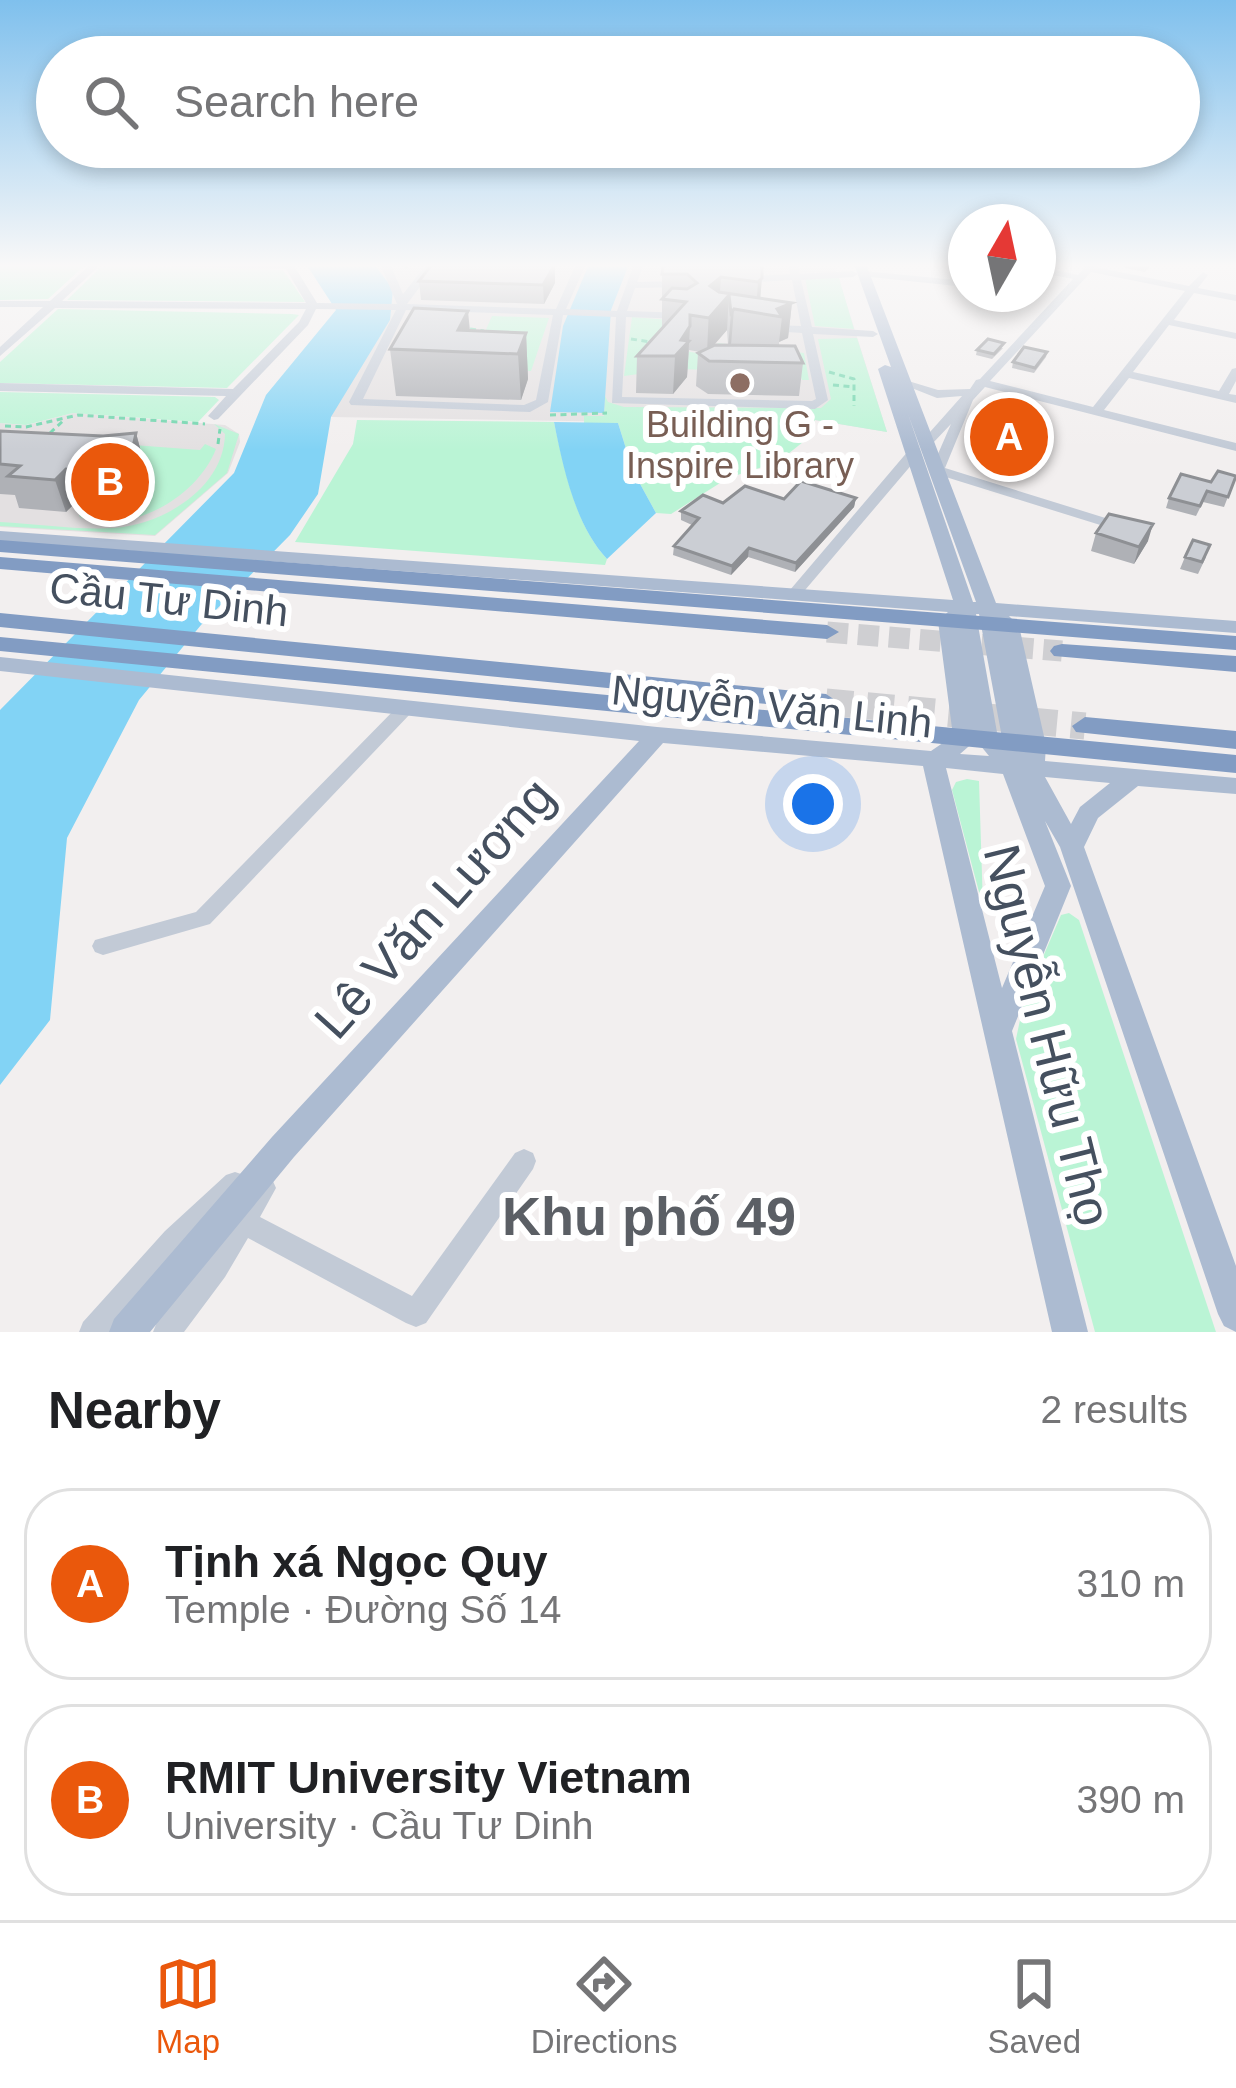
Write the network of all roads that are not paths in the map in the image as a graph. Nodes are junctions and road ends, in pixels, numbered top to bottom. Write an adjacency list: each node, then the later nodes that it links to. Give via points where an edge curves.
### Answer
1 (28, 326): 20 (street)
2 (298, 326): 28 (street)
3 (390, 326): 4 (street, via 358,404 539,406)
4 (555, 326)
5 (620, 326): 25 (street, via 620,402 815,405 823,400)
6 (761, 326): 14 (street)
7 (779, 326): 14 (street)
8 (807, 326): 15 (street)
9 (871, 326): 16 (main road)
10 (881, 326): 24 (main road)
11 (1033, 326): 27 (street)
12 (1164, 326): 22 (street)
13 (1188, 326): 17 (street)
14 (780, 329): 15 (street)
15 (808, 333): 16 (street); 19 (street)
16 (873, 334): 32 (main road)
17 (1236, 336)
18 (786, 346): 19 (street)
19 (812, 350): 25 (street)
20 (0, 352)
21 (1236, 371): 29 (street)
22 (1124, 374): 29 (street); 30 (street)
23 (802, 383): 25 (street)
24 (905, 383): 27 (street, via 937,394); 32 (main road)
25 (822, 384)
26 (0, 387): 28 (street)
27 (975, 387): 30 (street); 32 (street); 34 (street)
28 (236, 393): 31 (street)
29 (1229, 397)
30 (1096, 412): 33 (street)
31 (214, 416)
32 (921, 447): 34 (main road); 38 (street); 39 (main road)
33 (1236, 447)
34 (938, 470): 35 (street); 39 (main road)
35 (1139, 533)
36 (3, 546): 37 (highway, Cầu Tư Dinh); 37 (main road, Cầu Tư Dinh)
37 (366, 577): 38 (main road); 39 (highway); 42 (highway)
38 (795, 593): 39 (main road)
39 (978, 618): 41 (main road); 43 (highway); 54 (main road); 54 (main road)
40 (0, 620): 48 (highway, Cầu Tư Dinh)
41 (1236, 627)
42 (827, 632)
43 (1236, 643)
44 (0, 644): 48 (highway, Cầu Tư Dinh)
45 (1062, 651): 47 (highway)
46 (0, 664): 48 (main road, Cầu Tư Dinh)
47 (1236, 664)
48 (315, 676): 49 (highway); 50 (main road, Nguyễn Văn Linh); 54 (highway, Nguyễn Văn Linh)
49 (826, 702)
50 (406, 708): 52 (main road, Nguyễn Văn Linh); 60 (street, via 203,918)
51 (1085, 726): 53 (highway)
52 (657, 735): 55 (main road, Nguyễn Văn Linh); 62 (main road, Lê Văn Lương)
53 (1236, 740)
54 (1008, 750): 55 (main road, Nguyễn Văn Linh); 55 (main road); 56 (highway, Nguyễn Văn Linh); 57 (main road, Nguyễn Văn Linh); 59 (main road); 61 (main road, via 1058,886)
55 (933, 761): 61 (main road, Nguyễn Hữu Thọ)
56 (1236, 764)
57 (1134, 776): 58 (main road, Nguyễn Văn Linh); 59 (main road, via 1089,813)
58 (1236, 786)
59 (1072, 847): 65 (main road)
60 (103, 946)
61 (998, 1031): 69 (main road, Nguyễn Hữu Thọ)
62 (283, 1147): 64 (street, Lê Văn Lương); 66 (street, Lê Văn Lương, via 174,1240); 67 (main road, Lê Văn Lương)
63 (524, 1161): 64 (street, via 416,1313)
64 (244, 1222): 68 (street, Lê Văn Lương)
65 (1236, 1314)
66 (93, 1332)
67 (128, 1332)
68 (167, 1332)
69 (1070, 1332)

